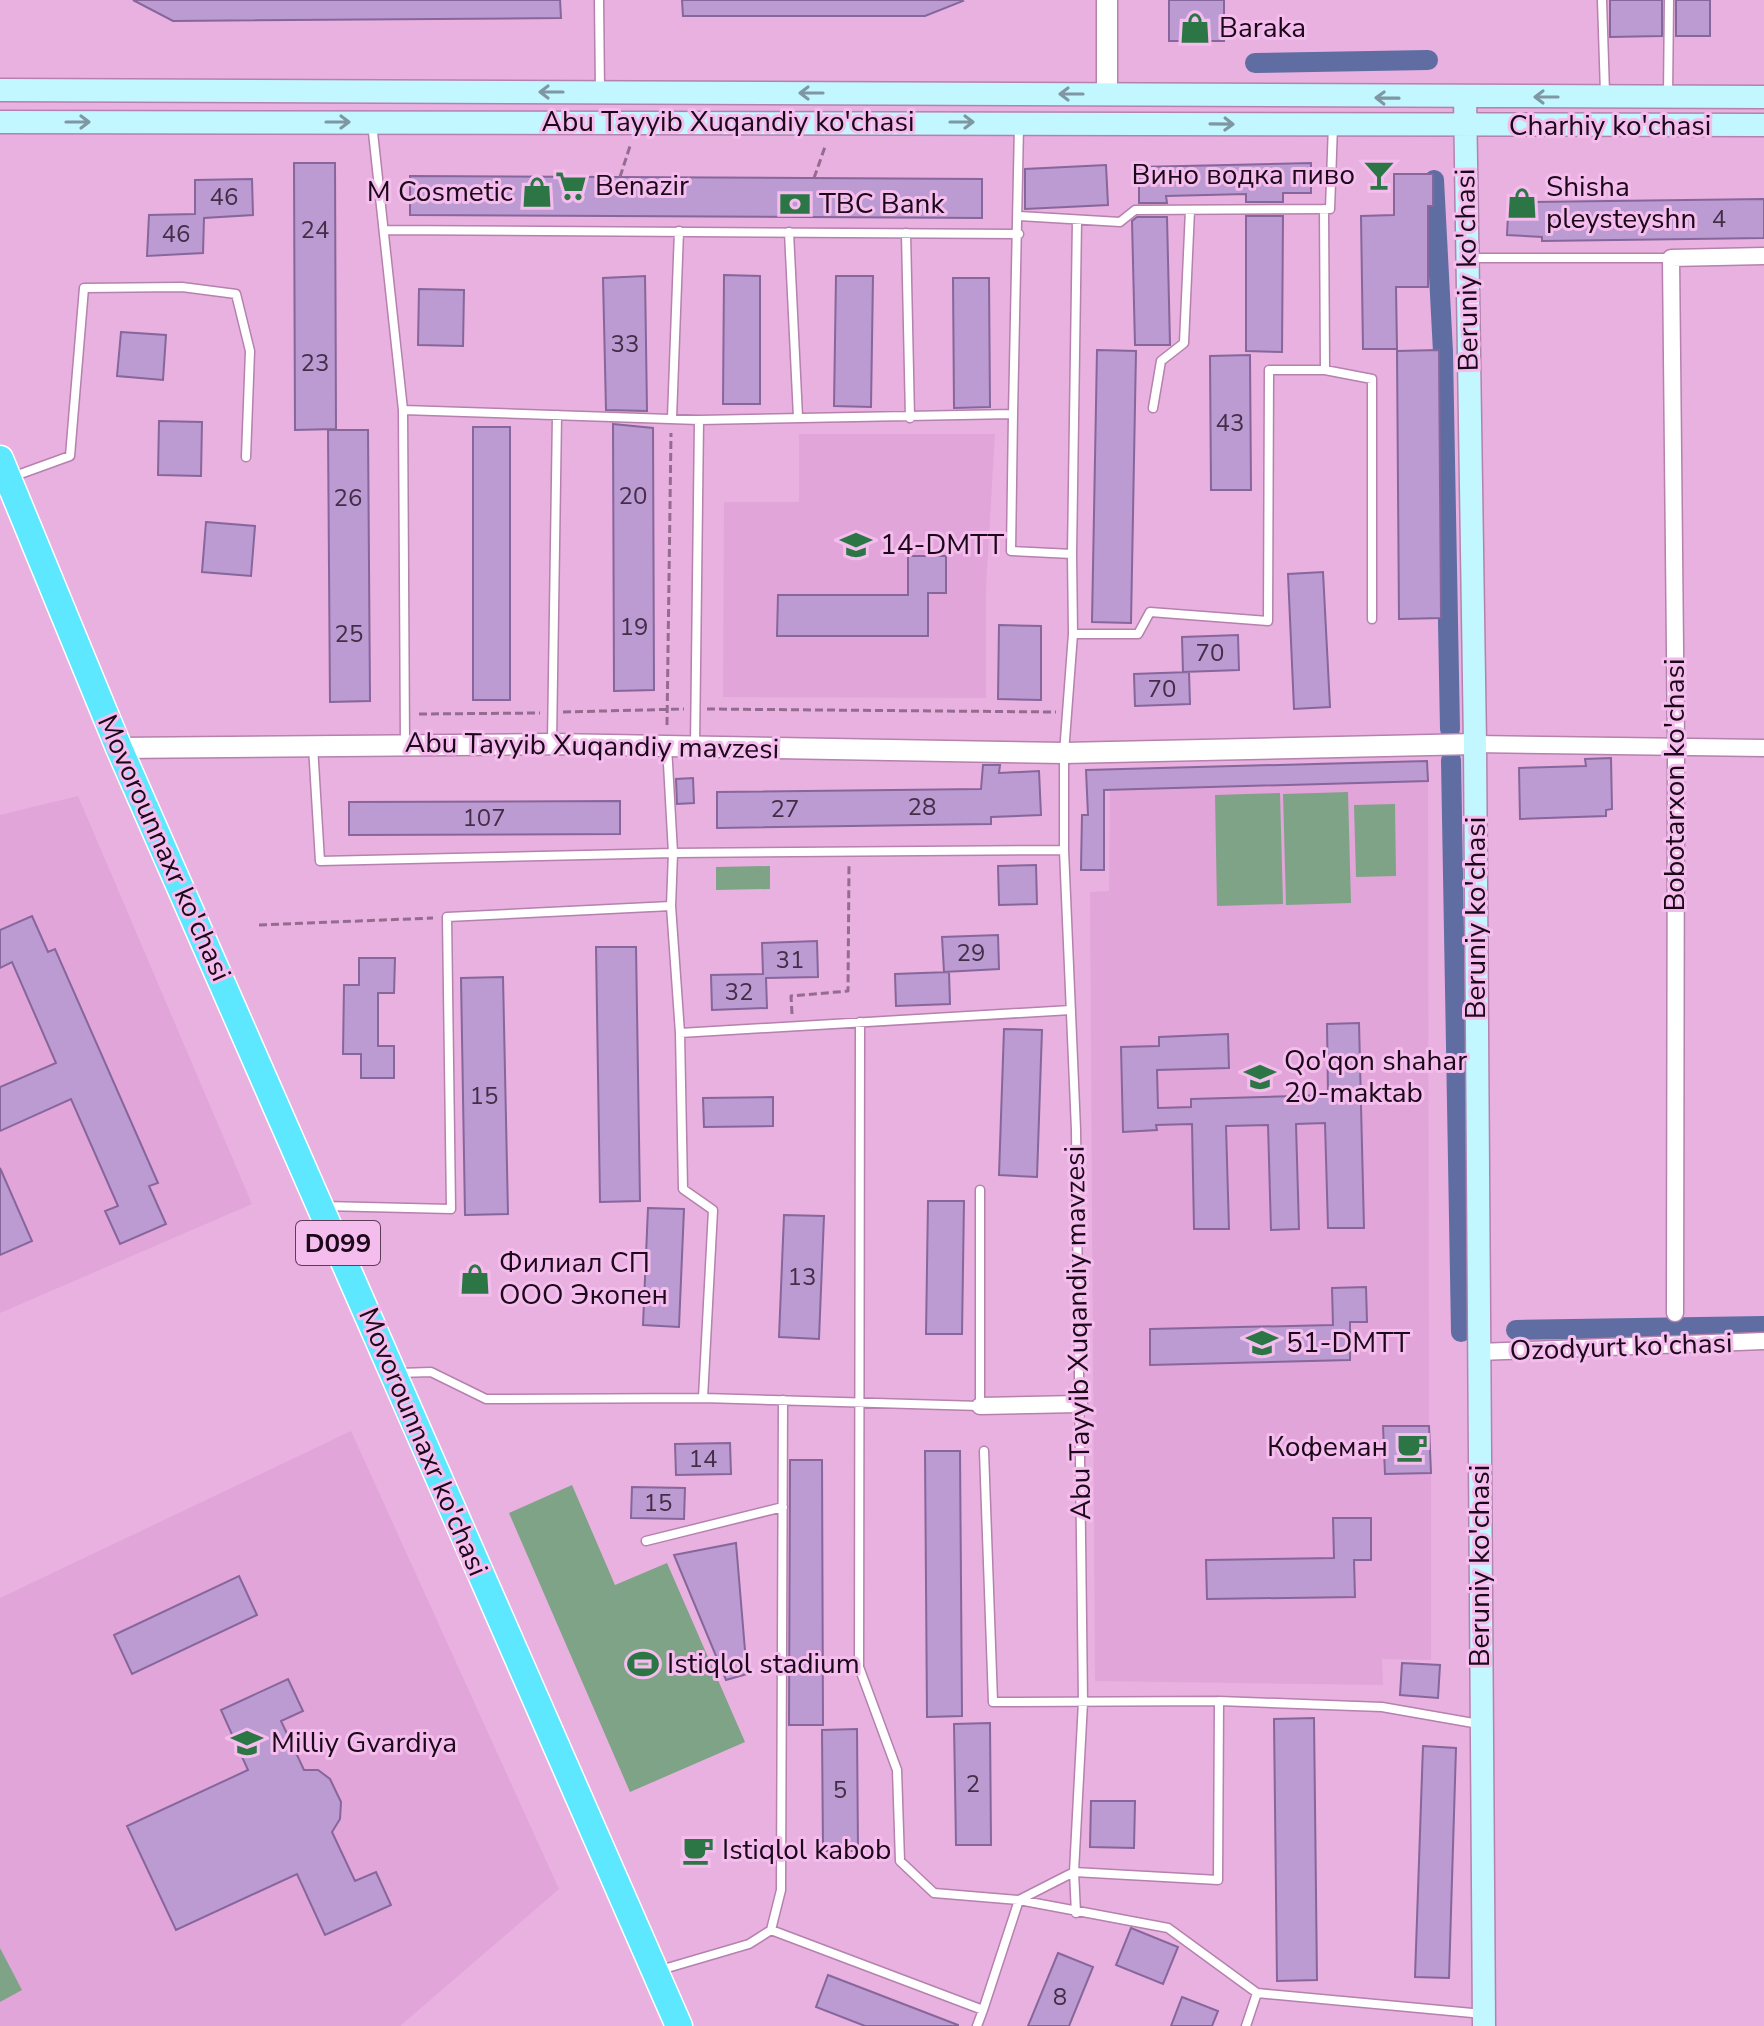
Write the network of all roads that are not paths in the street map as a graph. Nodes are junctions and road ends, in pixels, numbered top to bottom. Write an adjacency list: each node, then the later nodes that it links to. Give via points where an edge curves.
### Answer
1 (599, 0): 6 (lane)
2 (1107, 0): 7 (street)
3 (1602, 0): 10 (lane)
4 (1669, 0): 8 (lane)
5 (0, 90): 6 (main road, Charhiy ko'chasi, one-way to 5)
6 (600, 92): 7 (main road, Charhiy ko'chasi, one-way to 6)
7 (1107, 95): 9 (main road, Charhiy ko'chasi, one-way to 7)
8 (1668, 96): 10 (main road, Charhiy ko'chasi); 11 (main road, Charhiy ko'chasi)
9 (1465, 97): 10 (main road, Charhiy ko'chasi, one-way to 9); 17 (main road, Beruniy ko'chasi)
10 (1605, 97)
11 (1764, 97)
12 (0, 122): 13 (main road, Abu Tayyib Xuqandiy ko'chasi, one-way to 13)
13 (371, 122): 14 (main road, Abu Tayyib Xuqandiy ko'chasi, one-way to 14); 22 (lane)
14 (1019, 122): 15 (main road, Abu Tayyib Xuqandiy ko'chasi, one-way to 15); 20 (lane)
15 (1333, 125): 17 (main road, Abu Tayyib Xuqandiy ko'chasi); 18 (lane, via 1330,209)
16 (1764, 125): 17 (main road, Charhiy ko'chasi)
17 (1460, 127): 28 (main road, Beruniy ko'chasi)
18 (1324, 209): 19 (lane); 30 (lane)
19 (1190, 210): 21 (lane, via 1135,210 1120,222); 31 (lane, via 1184,343 1161,361)
20 (1019, 216): 21 (lane); 26 (lane)
21 (1077, 220): 41 (lane)
22 (386, 230): 23 (lane); 32 (lane)
23 (679, 231): 24 (lane); 36 (lane)
24 (789, 232): 25 (lane); 35 (lane)
25 (906, 233): 26 (lane); 37 (lane)
26 (1019, 234): 33 (lane)
27 (1764, 256): 29 (street)
28 (1467, 258): 29 (lane); 46 (main road, Beruniy ko'chasi)
29 (1671, 258): 50 (street, Bobotarxon ko'chasi)
30 (1325, 370): 42 (lane, via 1372,379); 43 (lane, via 1269,370 1268,621 1150,612 1138,634)
31 (1153, 408)
32 (403, 410): 34 (lane); 44 (lane)
33 (1013, 414): 37 (lane); 41 (lane, via 1011,551)
34 (557, 415): 36 (lane); 45 (lane)
35 (798, 417): 37 (lane); 38 (lane)
36 (672, 418): 38 (lane)
37 (910, 418)
38 (699, 420): 49 (lane)
39 (246, 457): 40 (lane, via 250,351 236,294 182,287 84,288 70,456)
40 (3, 473): 51 (highway, Movorounnaxr ko'chasi / D099)
41 (1072, 554): 43 (lane)
42 (1372, 619)
43 (1073, 634): 53 (lane)
44 (405, 744): 45 (street, Abu Tayyib Xuqandiy mavzesi); 48 (street, Abu Tayyib Xuqandiy mavzesi)
45 (552, 744): 47 (street, Abu Tayyib Xuqandiy mavzesi)
46 (1475, 744): 50 (street); 53 (street, Abu Tayyib Xuqandiy mavzesi); 64 (main road, Beruniy ko'chasi)
47 (667, 745): 49 (street, Abu Tayyib Xuqandiy mavzesi); 55 (lane)
48 (313, 746): 51 (street, Abu Tayyib Xuqandiy mavzesi); 55 (lane, via 320,861)
49 (695, 747): 53 (street, Abu Tayyib Xuqandiy mavzesi)
50 (1676, 747): 52 (street); 62 (street, Bobotarxon ko'chasi)
51 (119, 748): 61 (highway, Movorounnaxr ko'chasi / D099)
52 (1764, 748)
53 (1064, 753): 54 (lane, Abu Tayyib Xuqandiy mavzesi)
54 (1064, 850): 55 (lane); 57 (lane, Abu Tayyib Xuqandiy mavzesi)
55 (673, 853): 56 (lane)
56 (671, 906): 59 (lane); 61 (lane, via 449,917 451,1209)
57 (1071, 1010): 58 (lane); 69 (lane, Abu Tayyib Xuqandiy mavzesi)
58 (860, 1022): 59 (lane); 68 (lane)
59 (680, 1033): 66 (lane, via 683,1189 713,1210)
60 (980, 1190): 70 (lane)
61 (322, 1206): 65 (highway, Movorounnaxr ko'chasi / D099)
62 (1675, 1313)
63 (1764, 1341): 64 (street, Ozodyurt ko'chasi)
64 (1478, 1352): 76 (main road, Beruniy ko'chasi)
65 (394, 1373): 66 (lane, via 431,1372 486,1399); 81 (highway, Movorounnaxr ko'chasi / D099)
66 (703, 1398): 67 (lane)
67 (783, 1400): 68 (lane); 72 (lane)
68 (861, 1403): 70 (lane); 78 (lane, via 859,1667 897,1770 900,1861 934,1893)
69 (1079, 1404): 70 (street); 75 (lane, Abu Tayyib Xuqandiy mavzesi)
70 (980, 1406)
71 (984, 1451): 75 (lane, via 993,1702)
72 (783, 1507): 73 (lane); 80 (lane, via 781,1890)
73 (646, 1541)
74 (1219, 1701): 75 (lane); 76 (lane, via 1382,1707); 77 (lane, via 1218,1880)
75 (1083, 1702): 77 (lane, Abu Tayyib Xuqandiy mavzesi)
76 (1481, 1724): 84 (main road, Beruniy ko'chasi)
77 (1074, 1872): 78 (lane); 79 (lane, Abu Tayyib Xuqandiy mavzesi)
78 (1019, 1900): 79 (lane); 83 (lane)
79 (1076, 1913): 82 (lane, via 1168,1928)
80 (771, 1930): 81 (lane, via 749,1944); 83 (lane)
81 (652, 1972): 85 (highway, via 663,2012); 86 (highway, Movorounnaxr ko'chasi / D099)
82 (1257, 1993): 84 (lane); 88 (lane)
83 (983, 2010): 87 (lane)
84 (1484, 2020)
85 (661, 2026)
86 (679, 2026)
87 (977, 2026)
88 (1246, 2026)

